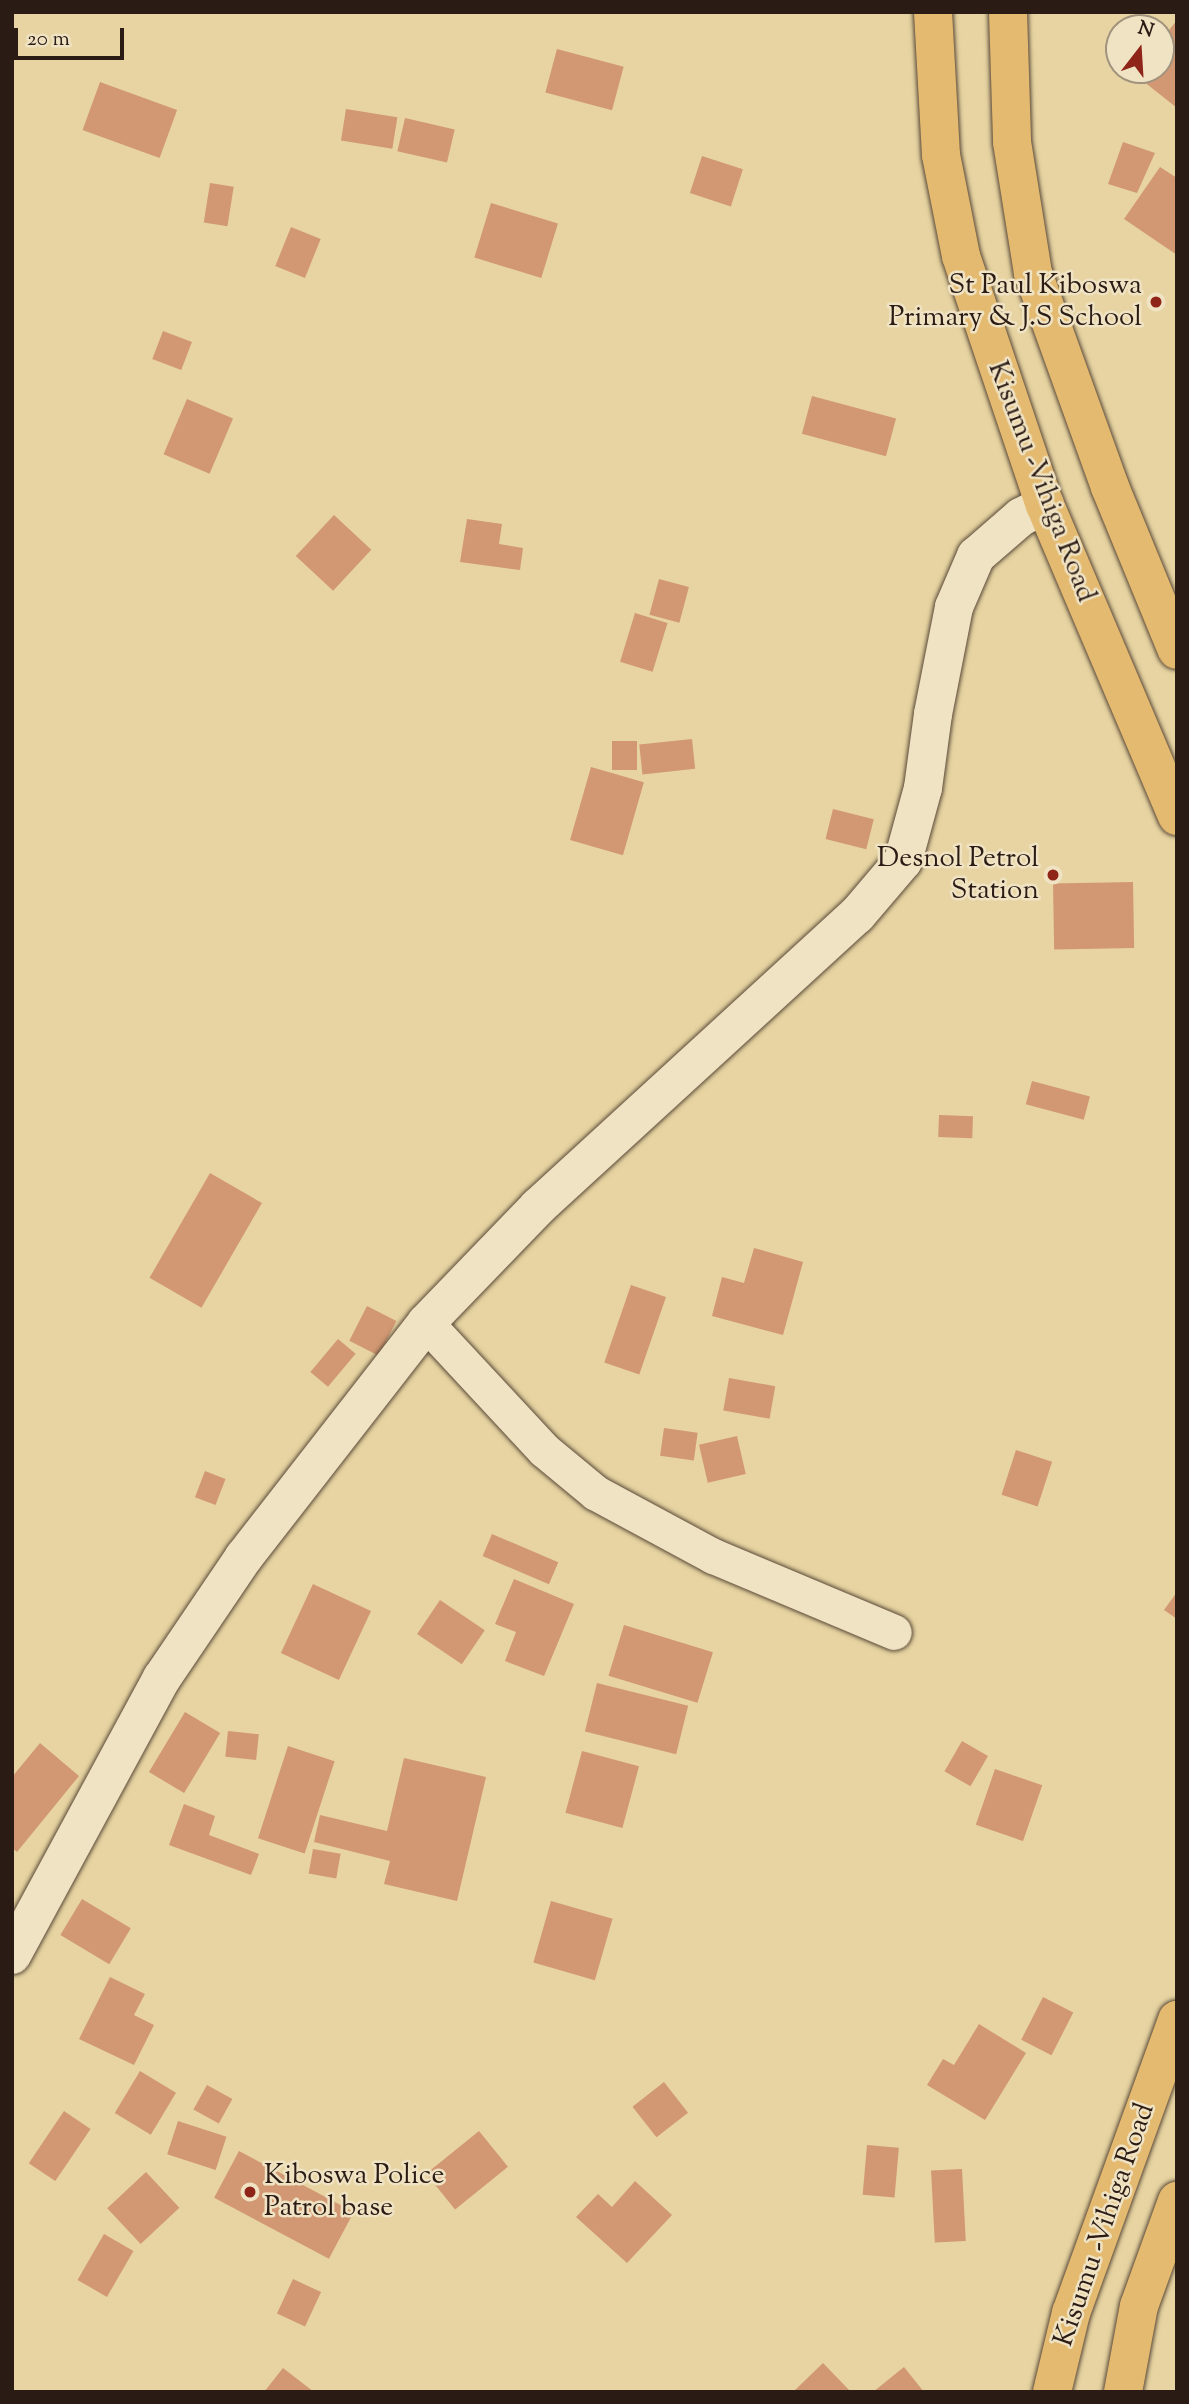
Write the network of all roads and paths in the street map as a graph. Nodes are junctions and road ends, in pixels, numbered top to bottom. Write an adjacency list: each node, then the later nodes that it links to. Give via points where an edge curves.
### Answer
1 (933, 12): 3 (highway, Kisumu -Vihiga Road, via 942,155 961,256)
2 (1008, 12): 4 (highway, via 1012,142 1033,274 1110,487)
3 (1045, 505): 5 (highway, Kisumu -Vihiga Road); 6 (street, via 1021,517 976,556 954,607 923,789 903,861 858,915 538,1207)
4 (1177, 650)
5 (1177, 816)
6 (426, 1323): 7 (street, via 544,1450 596,1493 713,1556); 8 (street, via 244,1557 162,1678)
7 (894, 1632)
8 (12, 1955)
9 (1177, 2020): 11 (highway, Kisumu -Vihiga Road, via 1071,2313)
10 (1177, 2201): 12 (highway, via 1139,2306)
11 (1052, 2392)
12 (1123, 2392)

